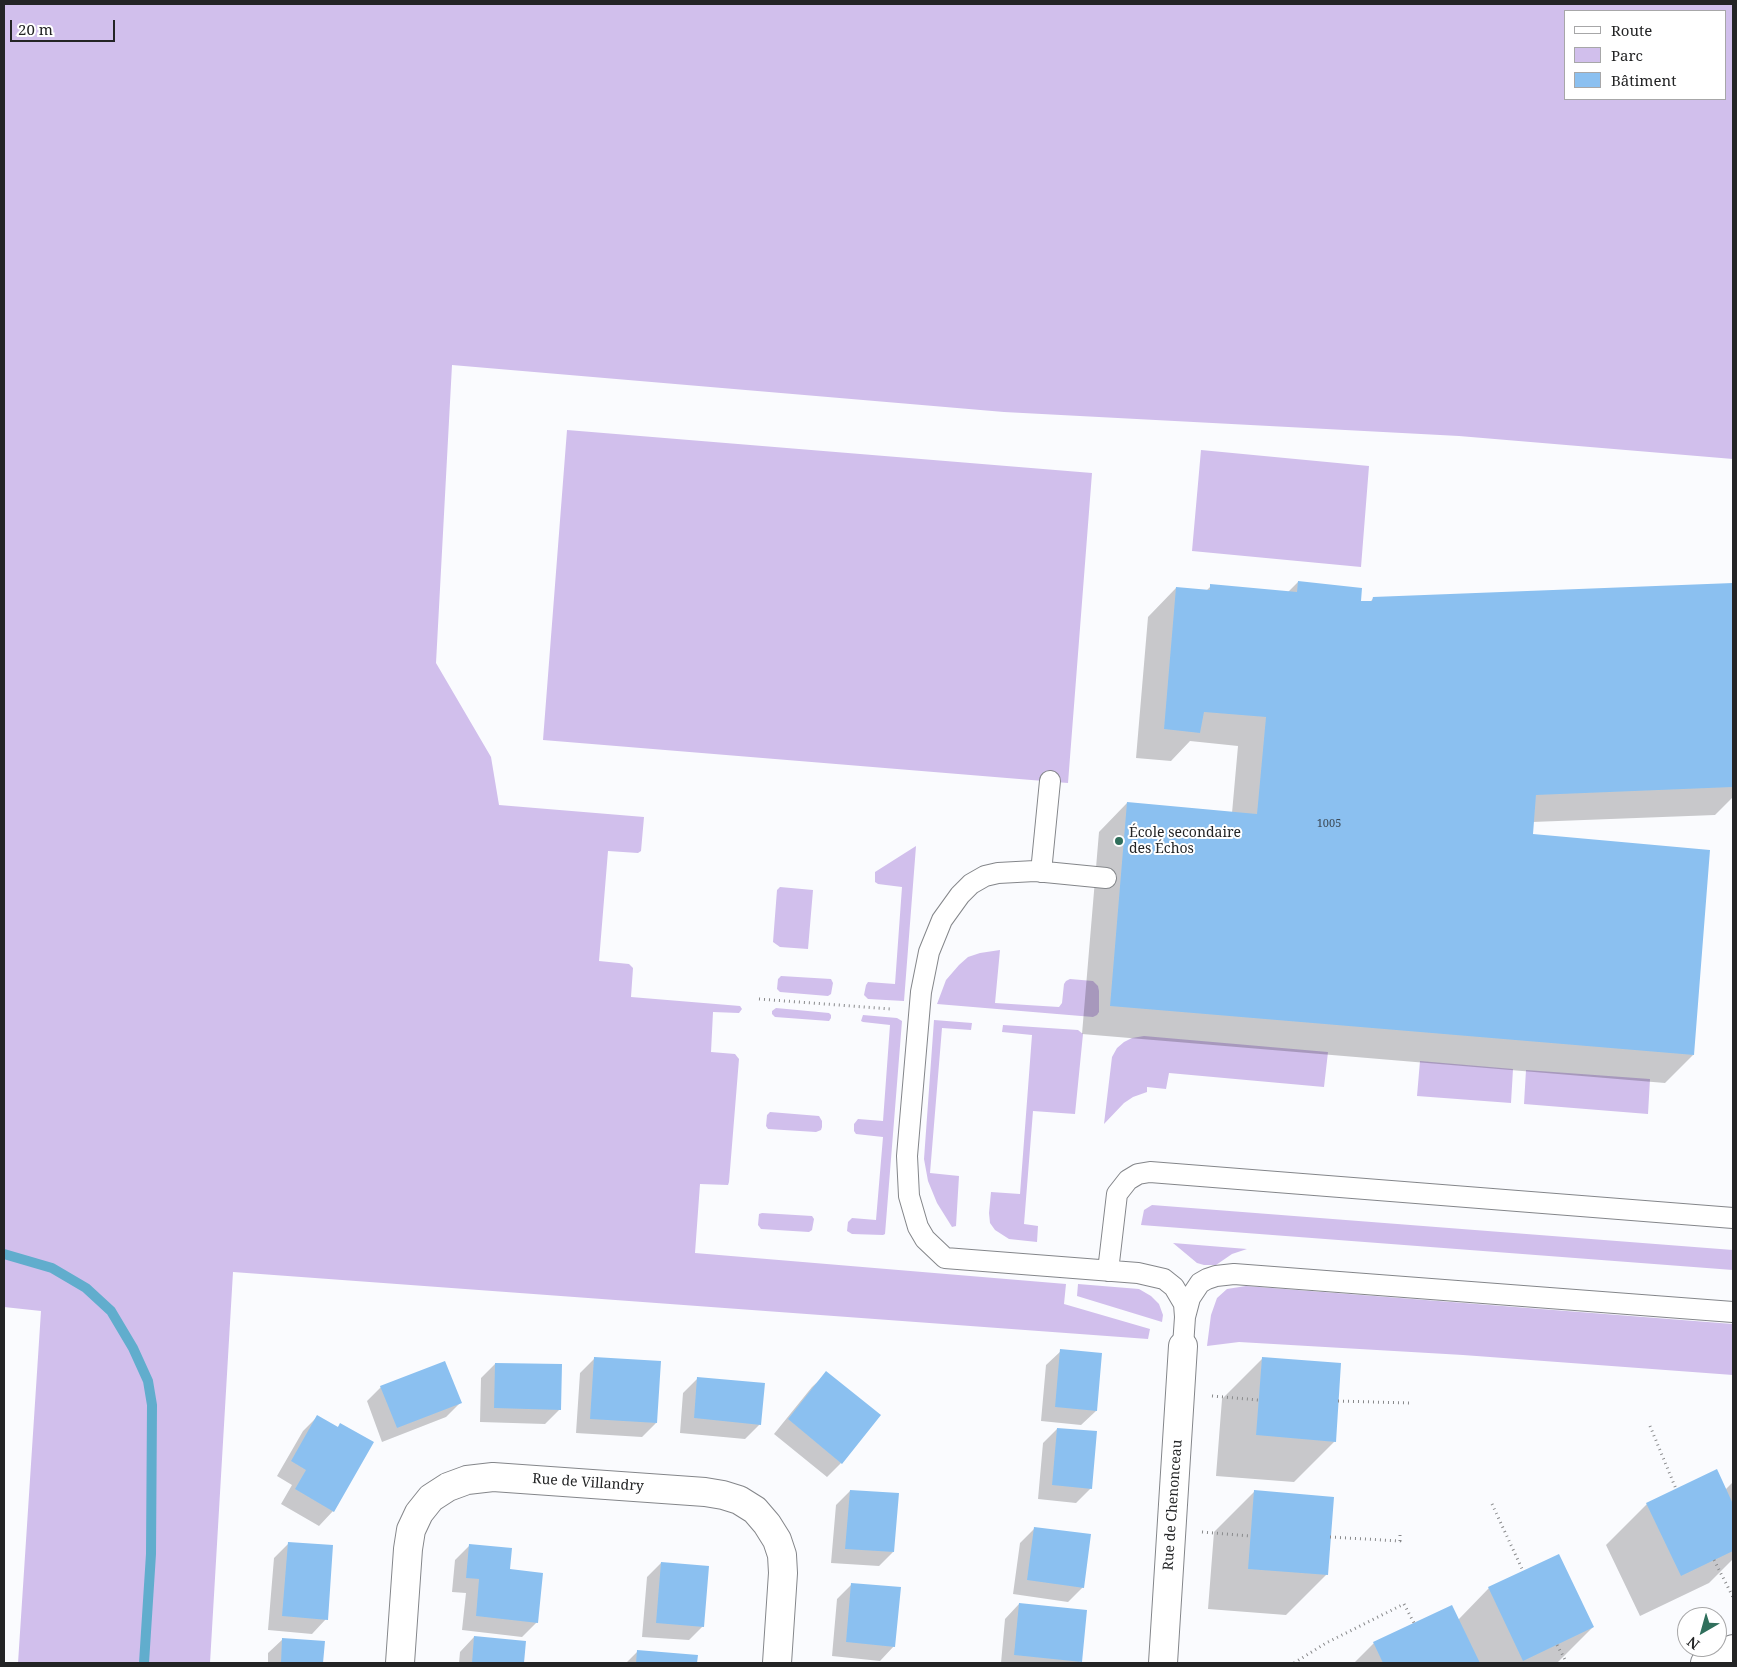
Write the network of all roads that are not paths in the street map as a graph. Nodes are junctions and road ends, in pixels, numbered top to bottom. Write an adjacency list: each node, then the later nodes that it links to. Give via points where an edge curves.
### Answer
1 (1050, 782): 2 (lane)
2 (1041, 872): 3 (lane); 5 (lane, via 1013,871 985,876 960,895 942,920 929,952 921,992 907,1177 909,1196 913,1215 926,1239 945,1258)
3 (1106, 878)
4 (1733, 1218): 5 (lane, via 1150,1172 1128,1180 1117,1194)
5 (1108, 1271): 7 (lane, via 1150,1275 1164,1280 1178,1293 1184,1304)
6 (1733, 1312): 7 (lane, via 1234,1274 1216,1276 1200,1283 1190,1298)
7 (1185, 1317): 8 (lane)
8 (1183, 1346): 12 (street, Rue de Chenonceau)
9 (1733, 1649): 13 (street)
10 (400, 1663): 11 (street, Rue de Villandry, via 408,1549 411,1530 419,1513 431,1498 448,1487 492,1476 705,1492 739,1500 755,1510 777,1540 782,1555)
11 (777, 1663)
12 (1163, 1663)
13 (1705, 1663)

